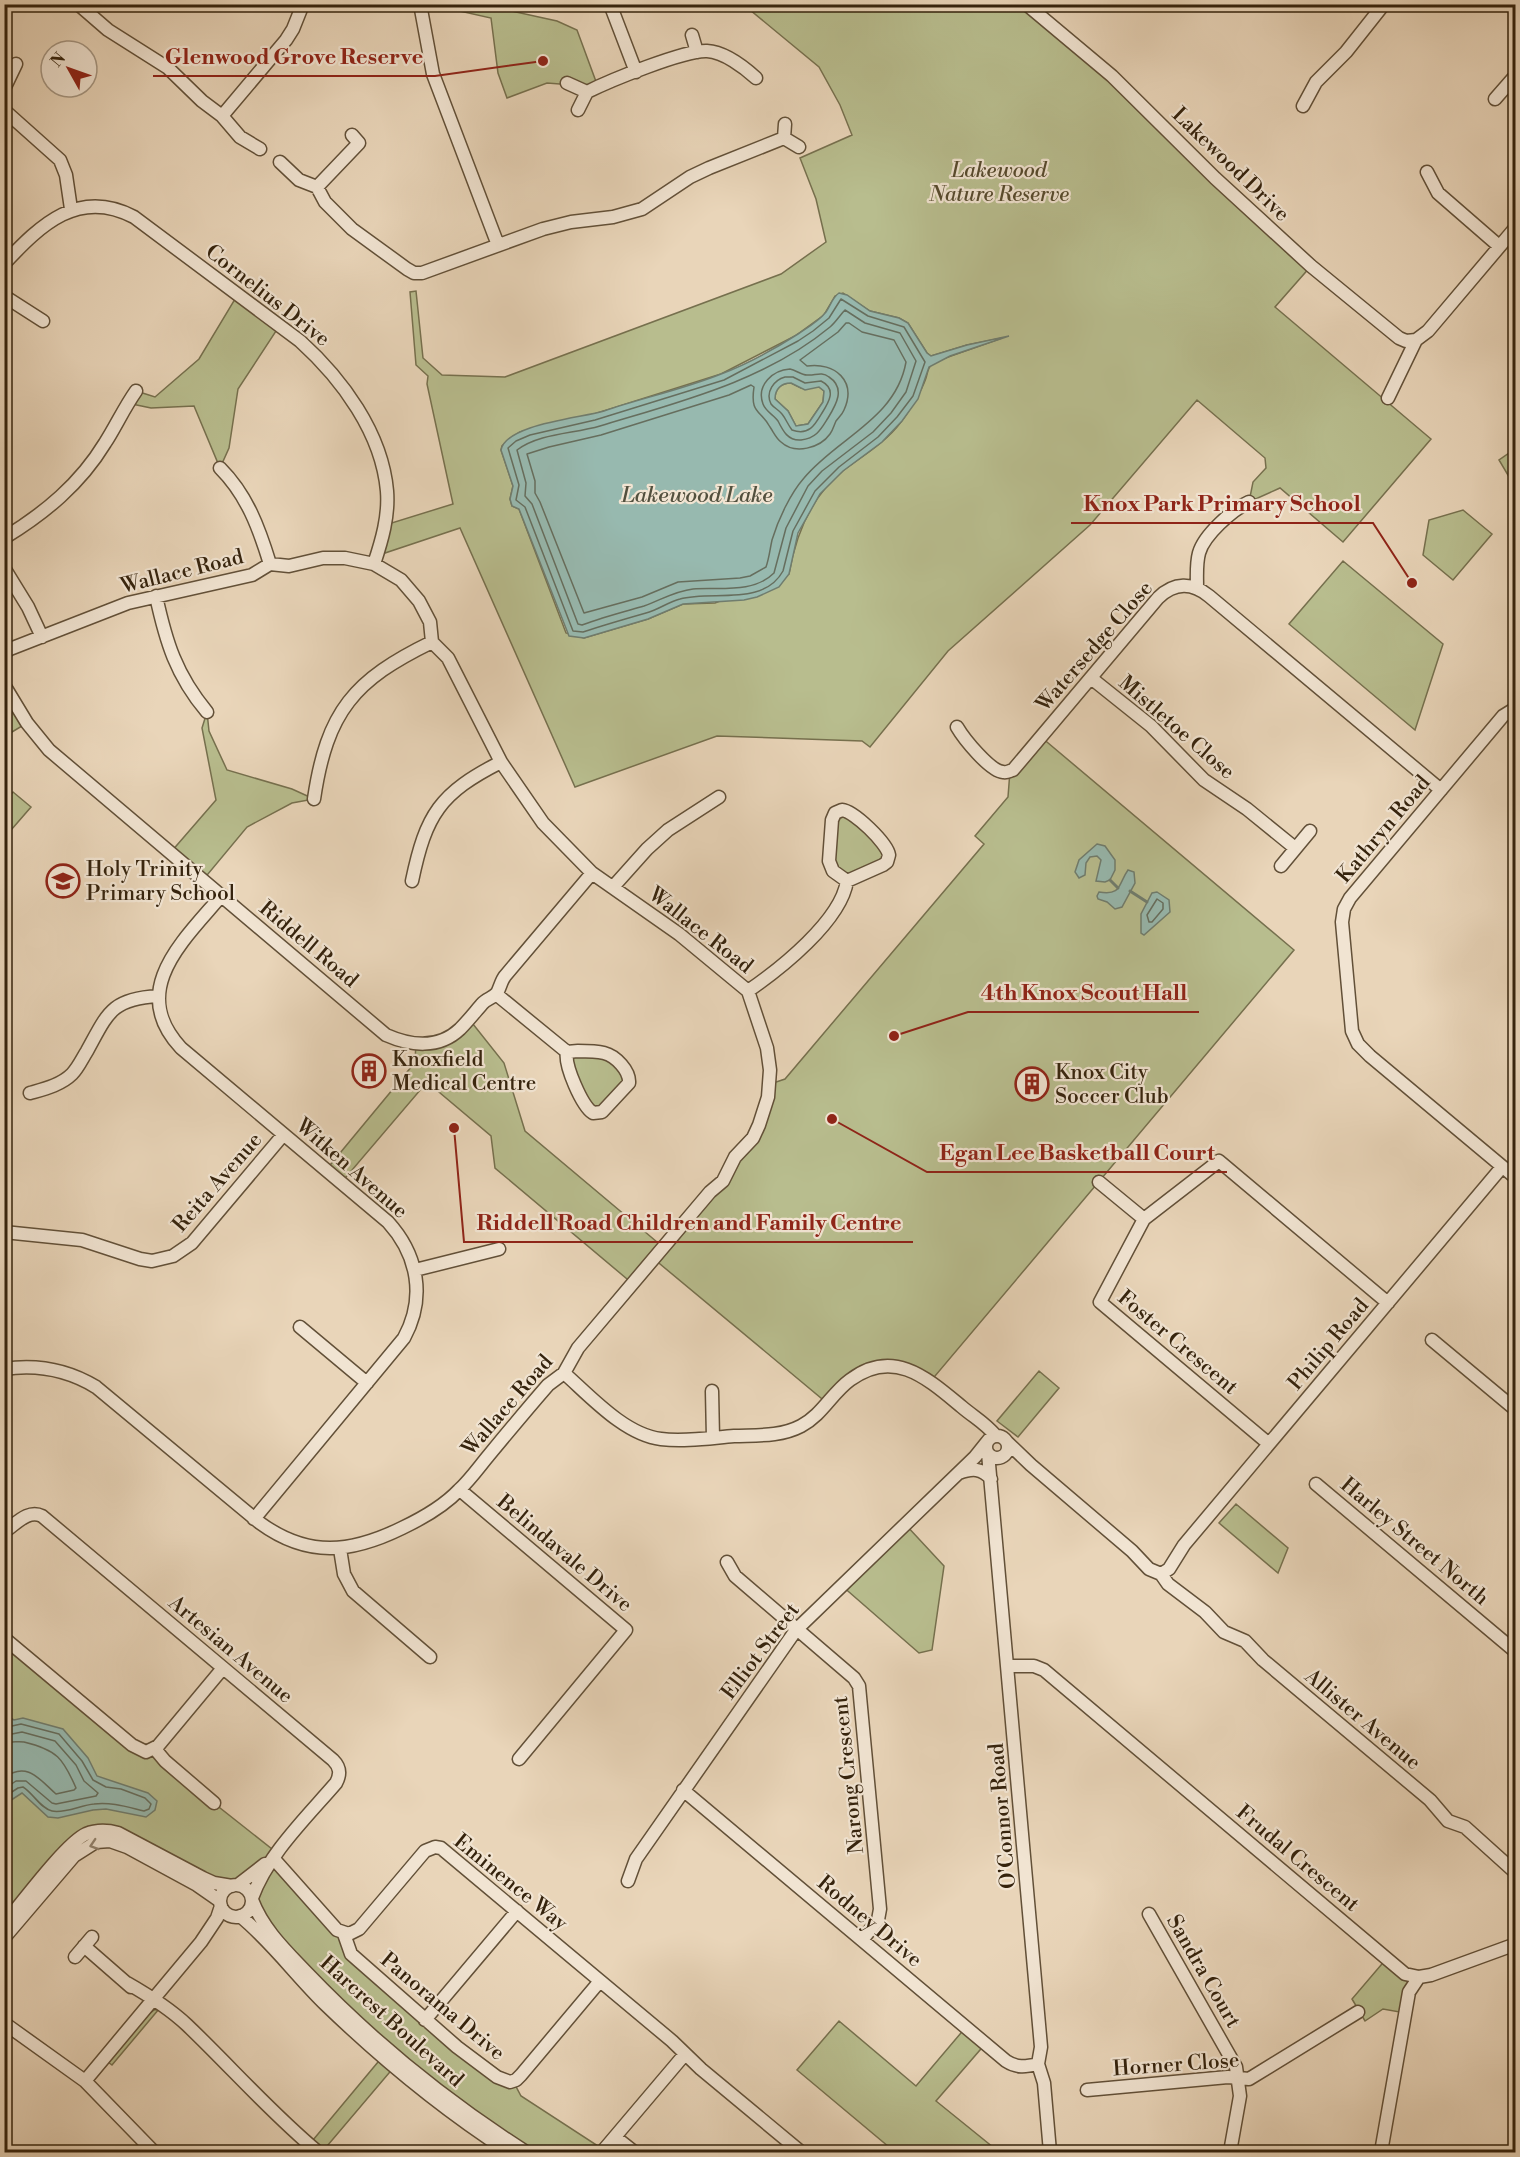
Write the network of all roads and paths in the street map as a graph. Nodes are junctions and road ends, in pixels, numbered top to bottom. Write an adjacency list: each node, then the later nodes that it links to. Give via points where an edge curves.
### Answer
1 (78, 4): 22 (street, via 108,30 168,68)
2 (303, 4): 22 (street, via 286,40)
3 (420, 4): 8 (street)
4 (431, 4): 8 (street)
5 (610, 4): 12 (street)
6 (1026, 4): 38 (street, Lakewood Drive, via 1112,76 1207,171 1311,266 1399,338)
7 (1384, 4): 19 (street, via 1316,81)
8 (425, 25): 33 (street, via 433,74)
9 (692, 35): 10 (street)
10 (697, 52): 12 (street); 14 (street, via 720,55)
11 (16, 64): 16 (street)
12 (636, 72): 17 (street)
13 (1515, 75): 18 (street)
14 (756, 78)
15 (567, 83): 17 (street)
16 (4, 89)
17 (587, 92): 21 (street)
18 (1495, 99)
19 (1303, 106)
20 (4, 110): 31 (street, via 60,160)
21 (578, 110)
22 (222, 116): 27 (street, via 240,137)
23 (785, 124): 24 (street)
24 (784, 138): 26 (street); 33 (street, via 690,177 642,209 614,218 553,226)
25 (360, 139): 30 (street)
26 (799, 147)
27 (260, 149)
28 (280, 162): 30 (street, via 299,180)
29 (1427, 172): 34 (street, via 1438,193)
30 (317, 187): 33 (street, via 325,202 352,229 414,273 434,270)
31 (71, 209): 35 (street, Cornelius Drive, via 42,227); 45 (street, Cornelius Drive, via 109,207 134,217 289,331 333,375 363,420 383,467 387,515)
32 (1515, 226): 34 (street)
33 (498, 245)
34 (1499, 246): 38 (street, via 1428,332)
35 (4, 264)
36 (4, 296): 37 (street)
37 (43, 321)
38 (1416, 340): 40 (street)
39 (136, 391): 43 (street, via 106,443 77,480 44,511)
40 (1388, 398)
41 (220, 468): 44 (street, via 237,486 248,506)
42 (1249, 502): 47 (street, via 1235,509 1203,544 1198,555)
43 (4, 538)
44 (270, 564): 45 (street, Wallace Road, via 289,566 333,557); 48 (street, Wallace Road, via 252,574)
45 (374, 564): 50 (street, Wallace Road, via 412,591 430,622)
46 (4, 568): 49 (street)
47 (1197, 587): 52 (street, Watersedge Close, via 1183,585 1164,592); 58 (street)
48 (156, 596): 49 (street, Wallace Road); 55 (street, via 175,664)
49 (42, 637): 51 (street, Wallace Road)
50 (432, 642): 57 (street, Wallace Road, via 448,658); 60 (street, via 380,670 349,702 327,739)
51 (4, 653)
52 (1092, 678): 56 (street, Watersedge Close, via 1010,771 997,770 969,746); 62 (street, Mistletoe Close, via 1151,726 1204,780)
53 (4, 685): 68 (street, Riddell Road, via 49,750)
54 (1515, 708): 58 (street, Kathryn Road, via 1503,716)
55 (207, 712)
56 (957, 727)
57 (501, 762): 64 (street, Wallace Road, via 543,823); 65 (street, via 458,788 438,809 422,839)
58 (1441, 790): 75 (street, Kathryn Road, via 1344,909 1351,1024 1362,1050)
59 (720, 797): 67 (street, via 668,830)
60 (314, 799)
61 (1310, 831): 62 (street)
62 (1295, 848): 63 (street)
63 (1281, 866)
64 (592, 873): 67 (street, Wallace Road); 70 (street, Riddell Road, via 505,976)
65 (412, 881)
66 (847, 881): 66 (street, via 833,871 829,861 832,820 842,810 853,814 884,844 889,855 883,865); 69 (street, via 843,897 820,928 796,953)
67 (613, 887): 69 (street, Wallace Road, via 678,933)
68 (222, 895): 70 (street, Riddell Road, via 386,1035 402,1042 428,1044 447,1038); 71 (street, Witken Avenue, via 169,960)
69 (748, 991): 86 (street, Wallace Road, via 770,1061 769,1091 759,1125 723,1181 578,1348)
70 (496, 994): 72 (street)
71 (159, 996): 73 (street, via 135,998 116,1007 73,1074); 74 (street, Witken Avenue, via 163,1019 175,1041)
72 (567, 1052): 72 (street, via 606,1054 629,1074 626,1088 602,1112 593,1113 585,1106 568,1067)
73 (30, 1093)
74 (283, 1134): 79 (street, Reita Avenue, via 192,1243 166,1259 146,1260 82,1240); 81 (street, Witken Avenue, via 388,1222 405,1244)
75 (1502, 1167): 76 (street, Kathryn Road); 82 (street, Philip Road)
76 (1515, 1178)
77 (1100, 1182): 78 (street)
78 (1144, 1219): 82 (street, Foster Crescent, via 1219,1161); 91 (street, Foster Crescent, via 1100,1302)
79 (4, 1232)
80 (499, 1249): 81 (street)
81 (415, 1270): 87 (street, Witken Avenue, via 417,1293 410,1328)
82 (1388, 1303): 91 (street, Philip Road)
83 (300, 1327): 87 (street)
84 (1432, 1340): 89 (street)
85 (4, 1368): 97 (street, Wallace Road, via 49,1368 71,1374 104,1392)
86 (564, 1373): 90 (street, via 639,1433 668,1440); 96 (street, Wallace Road, via 548,1385)
87 (367, 1383): 97 (street, Witken Avenue)
88 (712, 1391): 90 (street)
89 (1515, 1410)
90 (713, 1438): 92 (street, via 772,1434 799,1427 847,1382 867,1370 898,1366 919,1374 966,1410)
91 (1269, 1444): 101 (street, Philip Road)
92 (996, 1447): 93 (street, Elliot Street); 94 (street); 101 (street, Allister Avenue, via 1031,1465 1149,1569)
93 (958, 1473): 94 (street, via 977,1470); 102 (street, Elliot Street)
94 (991, 1477): 106 (street, O'Connor Road)
95 (1316, 1484): 104 (street, Harley Street North)
96 (460, 1490): 99 (street, Wallace Road, via 434,1511 403,1528); 109 (street, Belindavale Drive, via 626,1630)
97 (254, 1519): 99 (street, Wallace Road, via 299,1544)
98 (4, 1532): 107 (street, Artesian Avenue, via 27,1515 42,1516)
99 (340, 1549): 105 (street, via 344,1574 353,1591)
100 (727, 1562): 102 (street, Narong Crescent, via 735,1576)
101 (1163, 1571): 113 (street, Allister Avenue, via 1170,1587 1186,1596 1224,1632 1245,1641 1430,1800 1448,1821 1465,1827)
102 (796, 1630): 110 (street, Elliot Street); 124 (street, Narong Crescent, via 854,1678 861,1690 880,1909 878,1920)
103 (4, 1638): 108 (street, via 137,1749)
104 (1515, 1652)
105 (430, 1657)
106 (1009, 1666): 128 (street, Frudal Crescent, via 1044,1670 1402,1971); 135 (street, O'Connor Road, via 1041,2048)
107 (223, 1668): 108 (street); 112 (street, Artesian Avenue, via 338,1767 336,1783)
108 (155, 1749): 111 (street)
109 (519, 1759)
110 (683, 1790): 114 (street, Elliot Street, via 636,1859); 124 (street, Rodney Drive)
111 (214, 1803)
112 (273, 1858): 115 (street, Artesian Avenue); 116 (street, Artesian Avenue); 122 (street, via 337,1930)
113 (1515, 1873)
114 (628, 1881)
115 (235, 1885): 116 (street, via 247,1889); 117 (street, via 224,1891); 121 (street, via 214,1883 118,1833 92,1832 73,1843)
116 (252, 1899): 120 (street, via 250,1908); 143 (street, Harcrest Boulevard, via 269,1932 356,2021 445,2096)
117 (221, 1904): 120 (street, via 226,1913); 123 (street, one-way to 123, via 127,1847 110,1841 96,1842 70,1860); 125 (street)
118 (517, 1911): 122 (street, Eminence Way, via 444,1850 435,1847 422,1854 359,1929); 129 (street, Eminence Way); 132 (street)
119 (1149, 1914): 136 (street, Sandra Court, via 1229,2052)
120 (237, 1916): 125 (street); 142 (street, Harcrest Boulevard, via 254,1928 361,2038 435,2099)
121 (4, 1924)
122 (348, 1934): 132 (street, Panorama Drive, via 359,1960)
123 (4, 1938)
124 (862, 1940): 135 (street, Rodney Drive, via 1006,2061 1021,2067)
125 (201, 1942): 130 (street)
126 (1515, 1944): 128 (street)
127 (75, 1957): 130 (street, via 88,1941 127,1983)
128 (1419, 1977): 149 (street, via 1409,1992)
129 (600, 1981): 132 (street, Panorama Drive, via 513,2081 497,2077); 134 (street, Eminence Way)
130 (155, 1998): 137 (street); 141 (street)
131 (1358, 2012): 136 (street, Horner Close, via 1253,2077)
132 (425, 2020)
133 (4, 2023): 137 (street)
134 (685, 2054): 139 (street); 146 (street, Eminence Way)
135 (1038, 2064): 147 (street, O'Connor Road, via 1044,2083)
136 (1239, 2078): 138 (street, Horner Close); 148 (street, Sandra Court, via 1240,2096)
137 (85, 2081): 140 (street)
138 (1087, 2090)
139 (615, 2137): 144 (street); 145 (street)
140 (154, 2152)
141 (318, 2152)
142 (509, 2152)
143 (526, 2152)
144 (602, 2152)
145 (634, 2152)
146 (801, 2152)
147 (1050, 2152)
148 (1230, 2152)
149 (1381, 2152)

